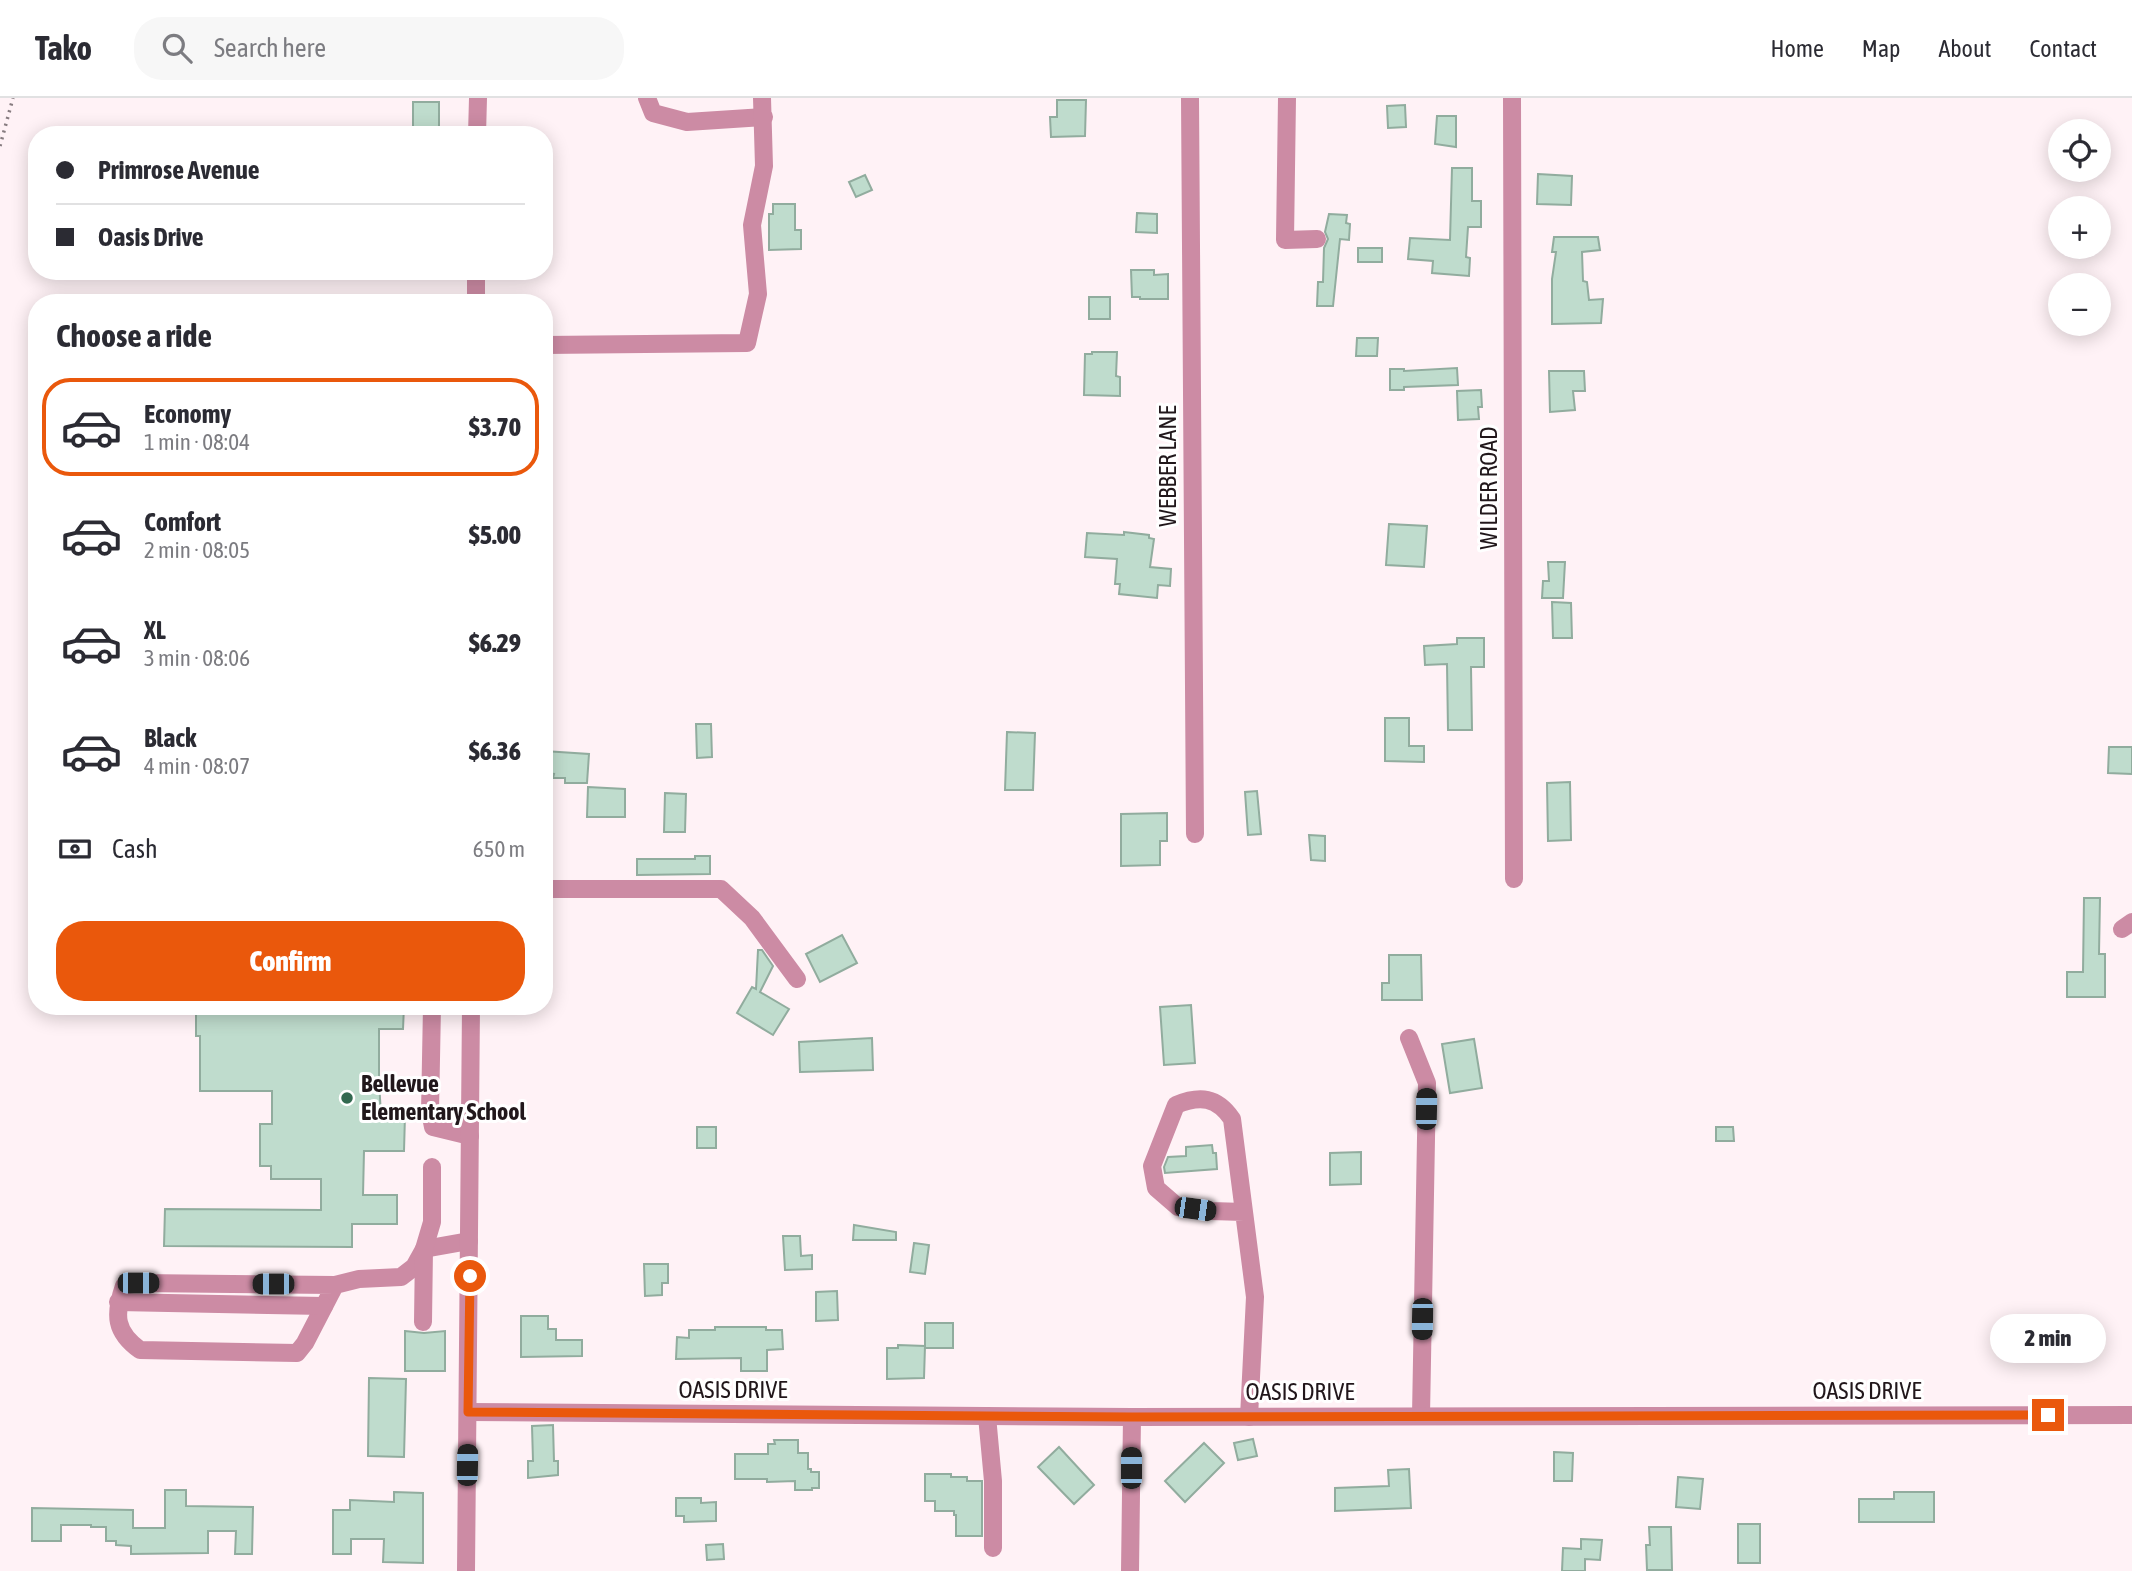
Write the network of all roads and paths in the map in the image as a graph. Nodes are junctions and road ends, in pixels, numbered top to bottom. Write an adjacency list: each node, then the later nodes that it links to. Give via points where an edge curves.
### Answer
1 (13, 98): 10 (path)
2 (478, 98): 9 (street)
3 (647, 98): 8 (street, via 653,113 687,122)
4 (762, 98): 8 (street)
5 (1190, 98): 13 (street, WEBBER LANE)
6 (1287, 98): 11 (street, via 1285,240)
7 (1512, 98): 14 (street, WILDER ROAD)
8 (764, 117): 12 (street, via 764,166 752,225 758,294 747,343)
9 (477, 126)
10 (0, 146)
11 (1317, 239)
12 (553, 345)
13 (1195, 834)
14 (1514, 878)
15 (553, 889): 16 (street, via 721,889 752,918)
16 (797, 979)
17 (432, 1015): 20 (street, via 433,1127)
18 (471, 1015): 20 (street)
19 (1409, 1038): 32 (street, via 1427,1083)
20 (470, 1136): 23 (street)
21 (432, 1167): 24 (street, via 432,1222)
22 (1244, 1212): 22 (street, via 1232,1119 1223,1106 1207,1099 1176,1105 1152,1166 1156,1188 1178,1207); 34 (street, via 1255,1297)
23 (470, 1241): 24 (street); 29 (street)
24 (424, 1249): 25 (street, via 414,1267 401,1277); 28 (street)
25 (335, 1285): 26 (street, via 138,1283 124,1286); 27 (street)
26 (118, 1302): 27 (street); 27 (street, via 124,1339 140,1350 297,1353)
27 (324, 1306)
28 (423, 1322)
29 (468, 1412): 31 (street, OASIS DRIVE); 36 (street)
30 (2132, 1415): 32 (street, OASIS DRIVE)
31 (987, 1416): 33 (street, OASIS DRIVE); 35 (street)
32 (1421, 1416): 34 (street, OASIS DRIVE)
33 (1132, 1417): 34 (street, OASIS DRIVE); 37 (street)
34 (1249, 1417)
35 (993, 1548)
36 (466, 1571)
37 (1130, 1571)

